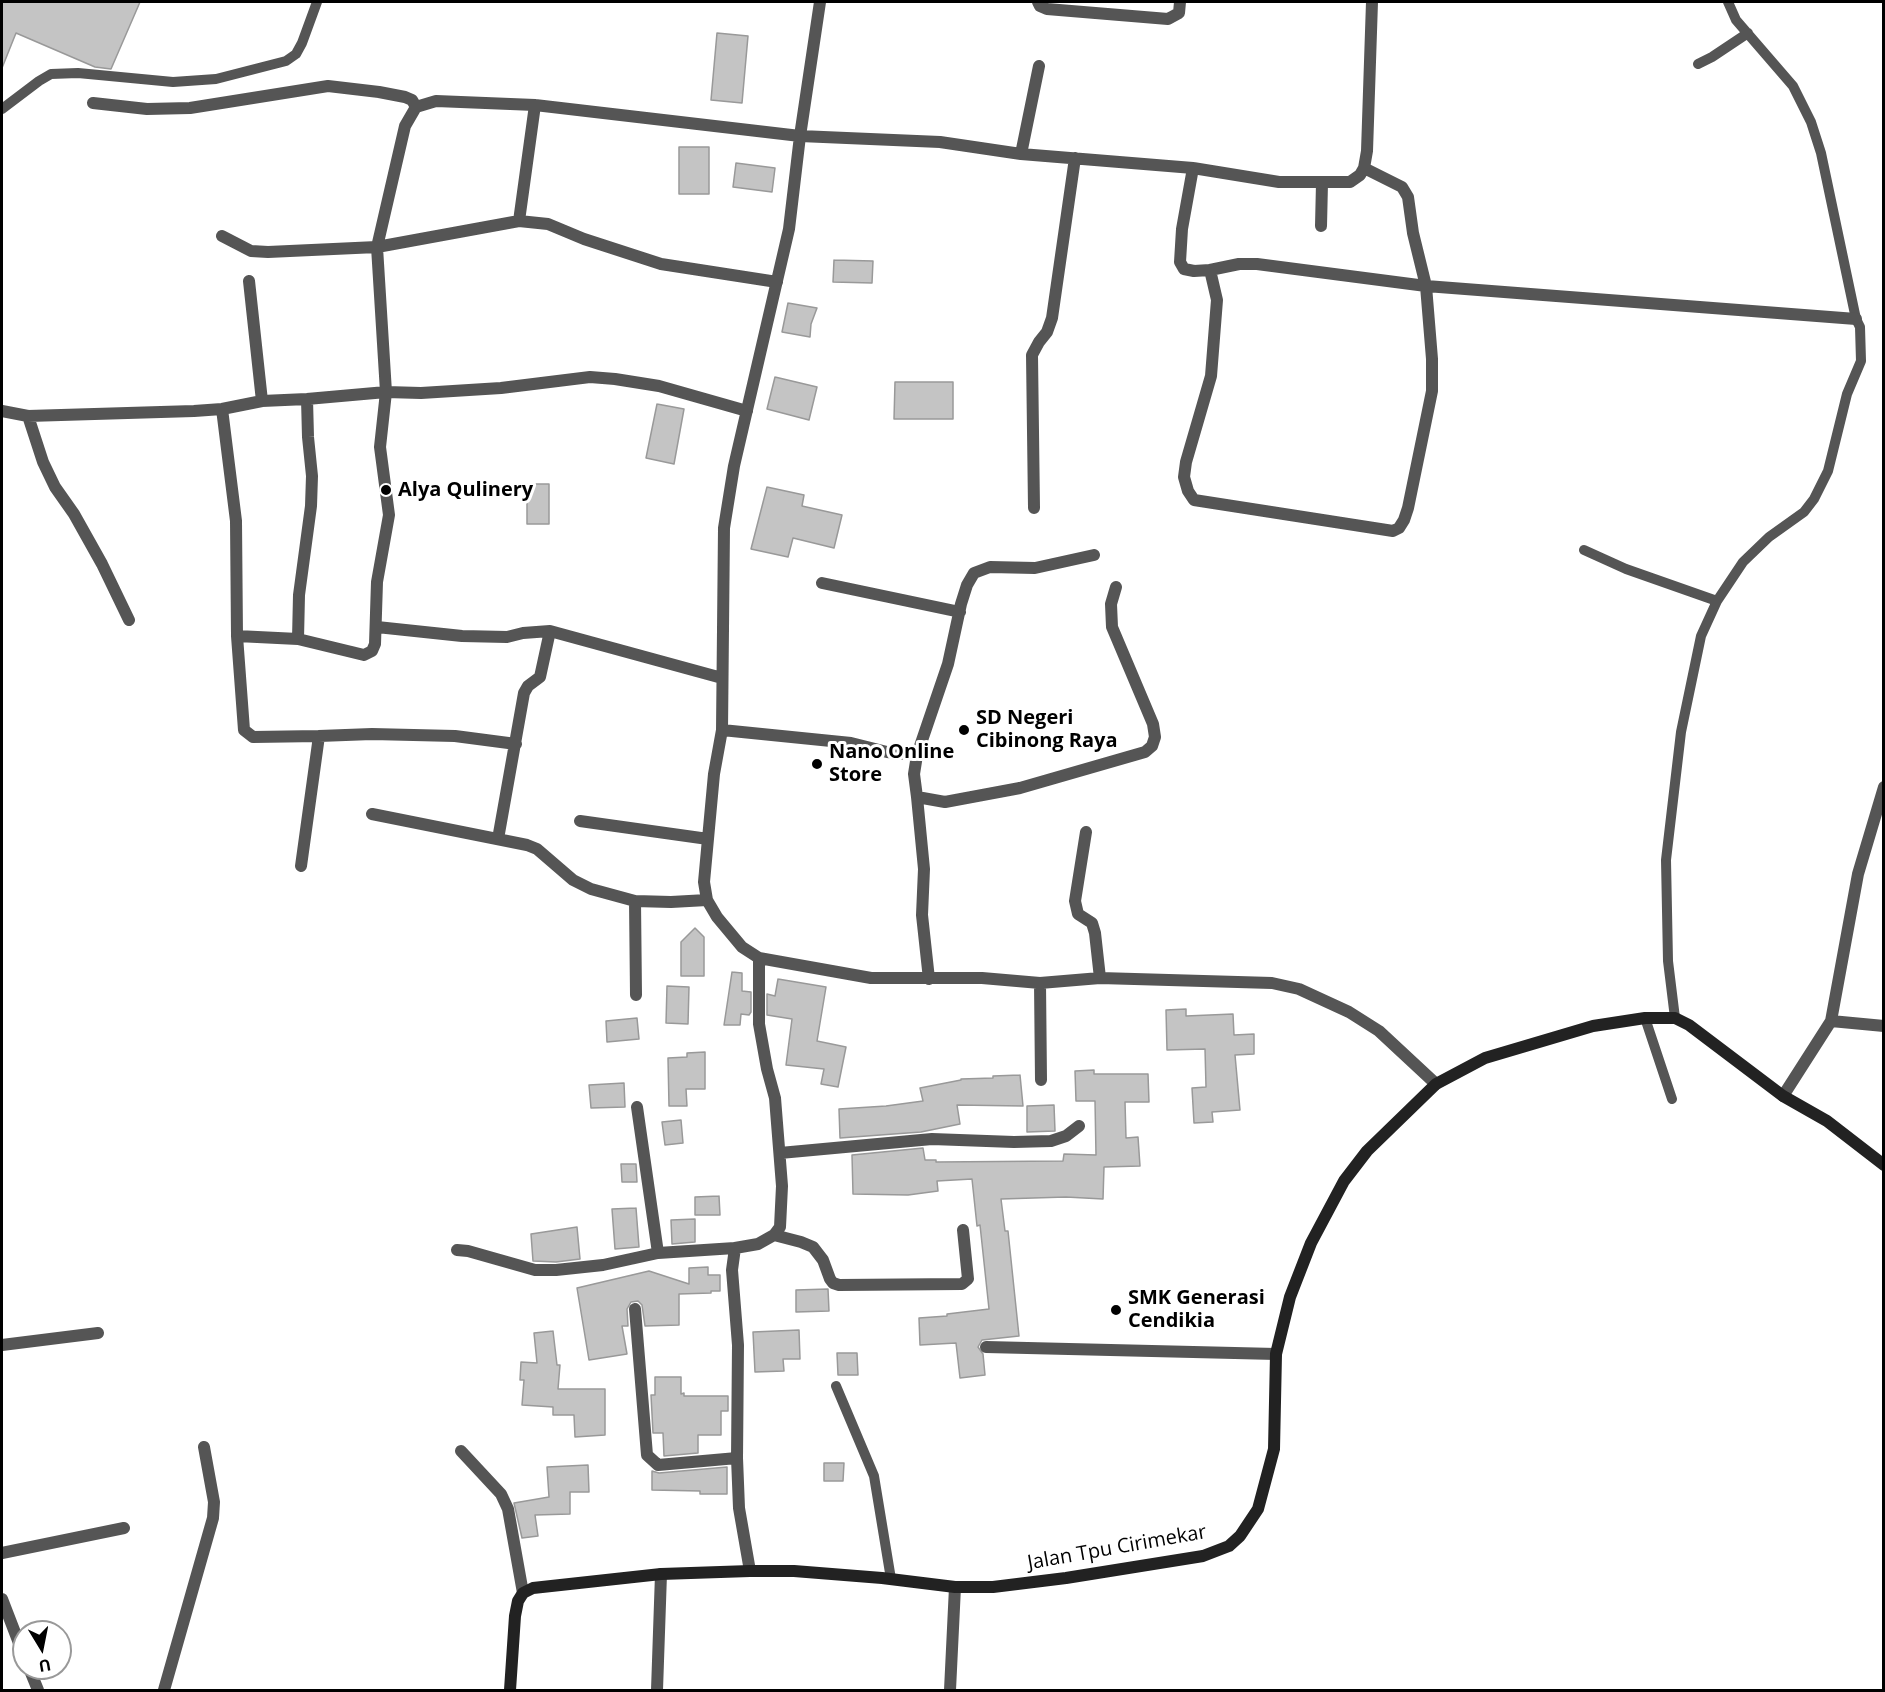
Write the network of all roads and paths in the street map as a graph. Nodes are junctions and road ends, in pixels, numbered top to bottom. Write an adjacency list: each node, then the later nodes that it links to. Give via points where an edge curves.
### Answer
1 (317, 2): 13 (lane, via 302,43 286,61 216,79 173,82 51,74)
2 (820, 2): 14 (street)
3 (1038, 2): 4 (street, via 1047,9 1168,19 1179,13)
4 (1180, 2)
5 (1372, 2): 18 (street)
6 (1728, 2): 7 (lane, via 1736,20)
7 (1748, 33): 8 (lane); 28 (lane, via 1793,86 1811,122 1824,164)
8 (1698, 64)
9 (1039, 66): 15 (street)
10 (93, 103): 12 (street, via 147,109 190,108 328,86 405,97)
11 (535, 105): 12 (street, via 436,101); 14 (street); 20 (street)
12 (416, 107): 23 (street, via 405,126)
13 (2, 109)
14 (800, 136): 15 (street, via 940,142); 26 (street, via 789,229)
15 (1021, 154): 16 (street)
16 (1075, 158): 17 (street); 36 (street, via 1052,318 1032,356)
17 (1193, 168): 19 (street, via 1279,182); 24 (street, via 1179,258 1184,269)
18 (1364, 168): 19 (street, via 1350,182); 27 (street, via 1402,187 1408,197)
19 (1322, 183): 21 (street)
20 (519, 221): 23 (street); 26 (street, via 548,224 661,264)
21 (1321, 226)
22 (222, 236): 23 (street, via 260,252)
23 (377, 247): 29 (street)
24 (1210, 270): 27 (street, via 1257,264); 27 (street, via 1217,300 1211,376 1184,477 1194,500 1386,532 1399,528 1404,520 1432,391)
25 (249, 281): 31 (street)
26 (777, 282): 34 (street)
27 (1426, 286): 28 (street)
28 (1856, 319): 41 (lane, via 1860,327 1861,362 1847,394 1822,485 1804,512 1743,562)
29 (386, 392): 30 (street); 34 (street, via 421,393 615,378); 44 (street, via 380,447 388,520 377,582)
30 (308, 399): 31 (street); 47 (street, via 311,506 299,595)
31 (262, 401): 32 (street)
32 (222, 409): 35 (street); 46 (street, via 236,521)
33 (2, 411): 35 (street)
34 (747, 411): 48 (street, via 724,528)
35 (28, 416): 43 (street, via 55,487 102,564)
36 (1034, 508)
37 (1584, 550): 41 (lane)
38 (1094, 555): 42 (street, via 1035,568 980,569 967,585)
39 (822, 583): 42 (street)
40 (1116, 587): 54 (street, via 1111,604 1112,627 1153,724 1152,746 1145,752 1009,791 945,802)
41 (1717, 601): 69 (lane, via 1701,636 1683,723 1666,860 1668,961)
42 (960, 612): 52 (street, via 948,664)
43 (129, 620)
44 (377, 627): 45 (street, via 484,637); 47 (street, via 372,651 364,655)
45 (550, 631): 48 (street); 51 (street, via 540,677 524,693)
46 (237, 636): 47 (street); 50 (street, via 244,730 253,737)
47 (298, 639)
48 (722, 678): 49 (street)
49 (722, 730): 52 (street, via 851,743); 59 (street)
50 (319, 736): 51 (street, via 455,736); 60 (street)
51 (516, 744): 58 (street)
52 (917, 755): 54 (street)
53 (1884, 787): 70 (street, via 1858,874)
54 (917, 796): 65 (street)
55 (372, 814): 58 (street)
56 (580, 821): 59 (street)
57 (1086, 832): 64 (street, via 1075,901 1078,914 1092,923)
58 (498, 839): 62 (street, via 537,849 573,880)
59 (708, 839): 61 (street, via 704,882)
60 (301, 866)
61 (707, 900): 62 (street); 63 (street, via 742,947)
62 (635, 902): 67 (street)
63 (759, 958): 65 (street, via 871,978); 78 (street, via 759,1024 775,1098)
64 (1100, 978): 66 (street); 73 (street, via 1272,983 1299,989 1348,1011 1379,1031)
65 (929, 980): 66 (street, via 982,978)
66 (1040, 983): 72 (street)
67 (636, 995)
68 (1645, 1018): 69 (street, Jalan Tpu Cirimekar); 73 (street, Jalan Tpu Cirimekar, via 1593,1026 1485,1058); 75 (lane)
69 (1675, 1018): 74 (street)
70 (1831, 1021): 71 (street); 74 (street)
71 (1884, 1026)
72 (1041, 1080)
73 (1436, 1084): 89 (street, Jalan Tpu Cirimekar, via 1367,1151 1344,1181 1299,1272)
74 (1783, 1096): 79 (street, via 1827,1121)
75 (1672, 1099)
76 (637, 1107): 84 (street)
77 (1079, 1126): 78 (street, via 1051,1141 932,1139)
78 (780, 1153): 81 (street, via 781,1221)
79 (1884, 1165)
80 (963, 1230): 81 (street, via 968,1279 962,1284 839,1285 833,1283 813,1248)
81 (774, 1235): 82 (street, via 758,1244)
82 (735, 1248): 84 (street); 93 (street, via 732,1270 738,1346)
83 (457, 1250): 84 (street, via 535,1270 603,1264)
84 (658, 1253)
85 (635, 1308): 93 (street, via 648,1455 658,1465)
86 (98, 1333): 87 (street)
87 (2, 1345)
88 (986, 1347): 89 (street)
89 (1276, 1354): 99 (street, Jalan Tpu Cirimekar, via 1274,1449 1257,1509 1229,1546 1203,1556 1066,1578 993,1587)
90 (836, 1386): 98 (lane, via 874,1476)
91 (204, 1447): 103 (street, via 214,1502 213,1518)
92 (461, 1451): 100 (street, via 501,1494 508,1509)
93 (737, 1458): 96 (street, via 739,1508)
94 (124, 1528): 95 (street)
95 (2, 1553)
96 (750, 1571): 97 (street, Jalan Tpu Cirimekar); 98 (street, Jalan Tpu Cirimekar)
97 (661, 1574): 100 (street, Jalan Tpu Cirimekar, via 541,1587); 105 (street)
98 (891, 1579): 99 (street, Jalan Tpu Cirimekar)
99 (955, 1587): 106 (street)
100 (523, 1593): 104 (street, via 514,1616)
101 (2, 1599): 102 (street)
102 (12, 1625)
103 (164, 1690)
104 (510, 1690)
105 (657, 1690)
106 (950, 1690)

